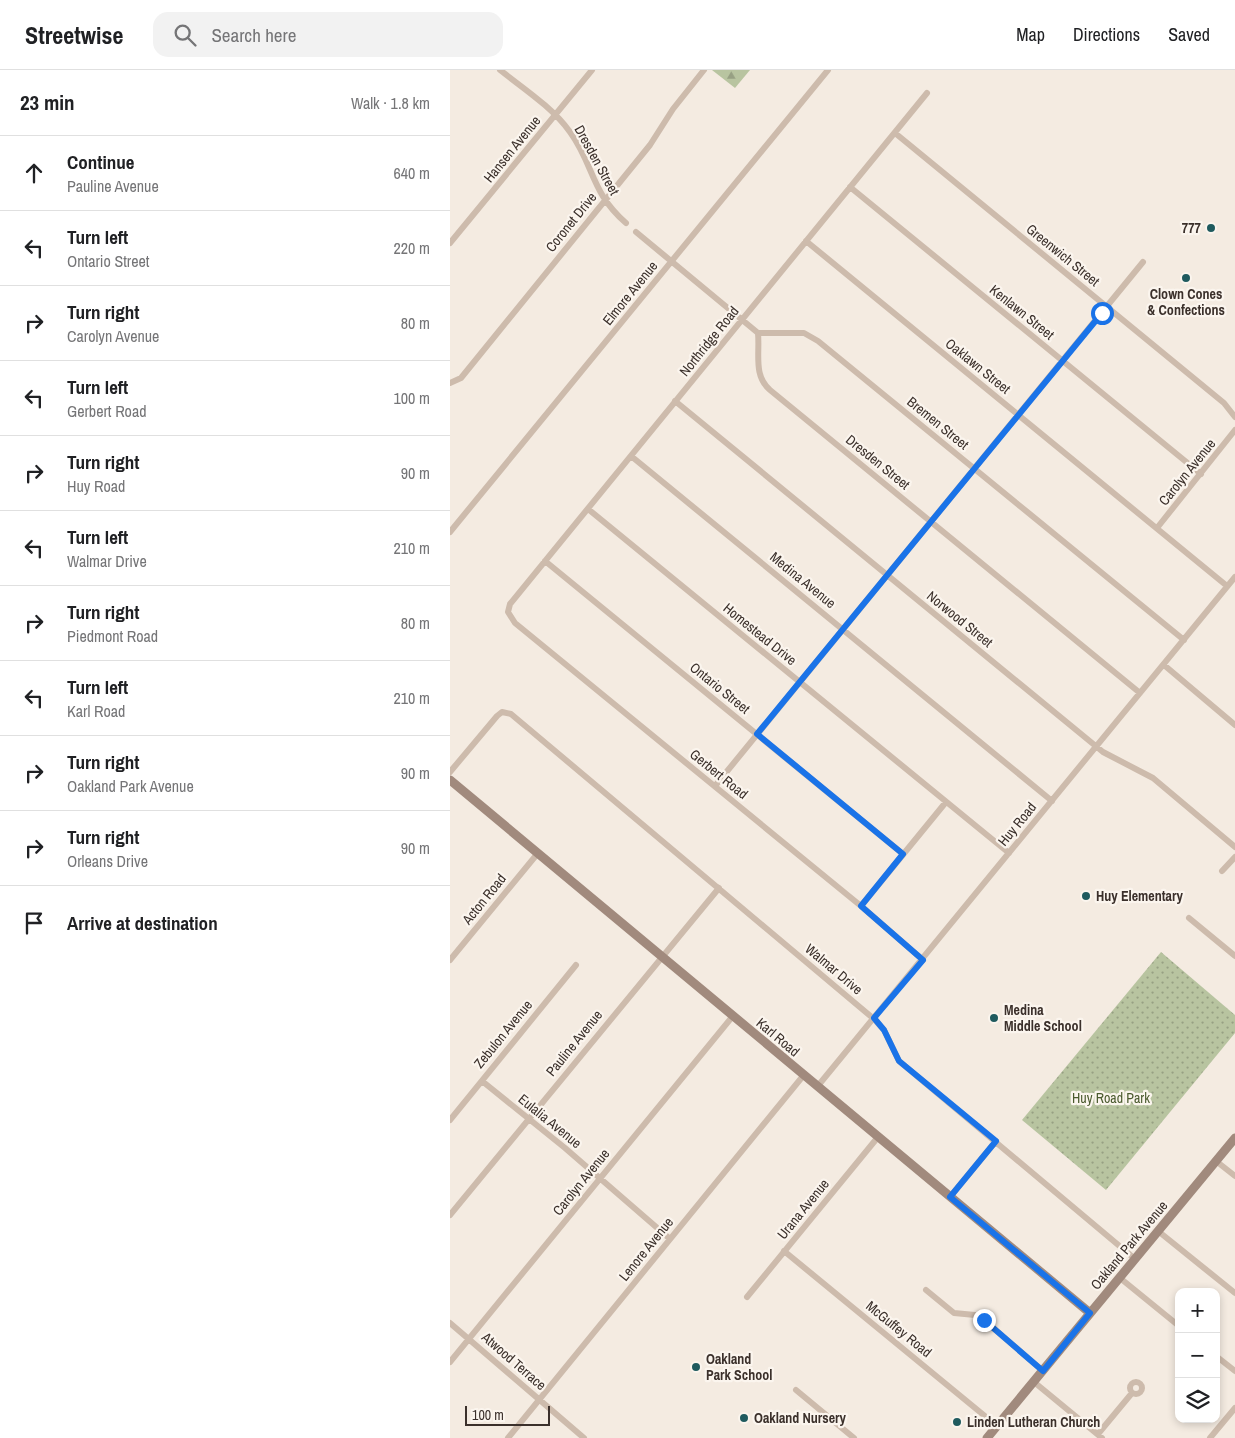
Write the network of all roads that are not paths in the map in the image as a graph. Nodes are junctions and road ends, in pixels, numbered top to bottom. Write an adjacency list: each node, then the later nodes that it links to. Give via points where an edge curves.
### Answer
1 (500, 70): 6 (street, Dresden Street)
2 (592, 70): 6 (street, Hansen Avenue)
3 (704, 70): 9 (street, Coronet Drive)
4 (828, 70): 14 (street, Elmore Avenue)
5 (927, 93): 7 (street, Northridge Road)
6 (555, 115): 9 (street, Dresden Street, via 578,146); 13 (street, Hansen Avenue)
7 (895, 133): 8 (street, Northridge Road); 16 (street, Greenwich Street)
8 (850, 188): 12 (street, Northridge Road); 19 (street, Kenlawn Street)
9 (604, 201): 10 (street, Dresden Street); 20 (street, Coronet Drive, via 461,378)
10 (626, 224)
11 (636, 232): 14 (street)
12 (806, 241): 17 (street, Northridge Road); 22 (street, Oaklawn Street)
13 (450, 243)
14 (672, 261): 17 (street); 31 (street, Elmore Avenue)
15 (1143, 262): 16 (street)
16 (1107, 307): 19 (street); 23 (street, Greenwich Street, via 1224,403)
17 (742, 320): 18 (street); 21 (street, Northridge Road)
18 (758, 333): 26 (street, Bremen Street, via 804,333 818,340); 29 (street, Dresden Street, via 758,372 765,385)
19 (1062, 361): 22 (street); 27 (street, Kenlawn Street)
20 (450, 383)
21 (675, 402): 25 (street, Northridge Road); 33 (street, Norwood Street)
22 (1018, 415): 26 (street); 30 (street, Oaklawn Street)
23 (1235, 417)
24 (1235, 430): 27 (street, Carolyn Avenue)
25 (631, 456): 28 (street, Northridge Road); 37 (street, Medina Avenue)
26 (974, 469): 29 (street); 38 (street, Bremen Street)
27 (1201, 474): 30 (street, Carolyn Avenue)
28 (588, 509): 32 (street, Northridge Road); 40 (street, Homestead Drive)
29 (931, 522): 33 (street); 41 (street, Dresden Street)
30 (1156, 528): 35 (street, Oaklawn Street)
31 (450, 532)
32 (545, 561): 36 (street, Northridge Road); 43 (street, Ontario Street)
33 (887, 576): 37 (street); 44 (street, Norwood Street)
34 (1235, 577): 35 (street, Huy Road)
35 (1227, 586): 38 (street, Huy Road)
36 (510, 604): 47 (street, Gerbert Road, via 508,612 514,623)
37 (842, 628): 40 (street); 48 (street, Medina Avenue)
38 (1184, 640): 39 (street, Huy Road)
39 (1164, 665): 41 (street, Huy Road); 42 (street)
40 (799, 682): 43 (street); 49 (street, Homestead Drive)
41 (1140, 693): 44 (street, Huy Road)
42 (1235, 725)
43 (757, 734): 47 (street); 53 (street, Ontario Street)
44 (1097, 747): 48 (street, Huy Road); 50 (street, Norwood Street, via 1152,778)
45 (450, 772): 56 (street, Walmar Drive, via 497,716 502,712 511,714)
46 (450, 780): 51 (main road, Karl Road)
47 (715, 786): 57 (street, Gerbert Road)
48 (1052, 801): 52 (street, Huy Road)
49 (946, 802): 52 (street, Homestead Drive); 53 (street)
50 (1235, 847)
51 (538, 853): 60 (main road, Karl Road); 61 (street, Acton Road)
52 (1009, 853): 62 (street, Huy Road)
53 (903, 854): 57 (street)
54 (1235, 857): 55 (street)
55 (1222, 871)
56 (719, 888): 60 (street, Pauline Avenue); 65 (street, Walmar Drive)
57 (861, 906): 62 (street, Gerbert Road)
58 (1189, 918): 59 (street)
59 (1235, 956)
60 (661, 957): 64 (main road, Karl Road); 69 (street, Pauline Avenue)
61 (450, 960)
62 (923, 960): 65 (street, Huy Road)
63 (576, 965): 67 (street, Zebulon Avenue)
64 (732, 1017): 66 (main road, Karl Road); 76 (street, Carolyn Avenue)
65 (874, 1018): 68 (street, Huy Road); 73 (street, Walmar Drive, via 884,1030 899,1061)
66 (803, 1076): 68 (main road, Karl Road); 80 (street, Lenore Avenue)
67 (482, 1081): 69 (street, Eulalia Avenue); 70 (street, Zebulon Avenue)
68 (818, 1087): 71 (main road, Karl Road)
69 (529, 1118): 76 (street, Eulalia Avenue); 78 (street, Pauline Avenue)
70 (450, 1120)
71 (878, 1137): 77 (main road, Karl Road); 81 (street, Urana Avenue)
72 (1235, 1138): 74 (main road, Oakland Park Avenue)
73 (996, 1141): 77 (street); 82 (street, Walmar Drive)
74 (1216, 1161): 75 (street); 79 (main road, Oakland Park Avenue)
75 (1235, 1176)
76 (600, 1178): 80 (street, Eulalia Avenue); 90 (street, Carolyn Avenue)
77 (950, 1197): 87 (main road, Karl Road)
78 (450, 1215)
79 (1158, 1231): 82 (main road, Oakland Park Avenue); 85 (street)
80 (670, 1239): 98 (street, Lenore Avenue)
81 (784, 1251): 86 (street, Urana Avenue); 100 (street, McGuffey Road)
82 (1135, 1259): 83 (main road, Oakland Park Avenue)
83 (1120, 1278): 87 (main road, Oakland Park Avenue); 89 (street)
84 (926, 1290): 93 (street, via 954,1313 975,1315 984,1320)
85 (1235, 1293)
86 (747, 1297)
87 (1090, 1313): 93 (main road, Oakland Park Avenue)
88 (450, 1323): 90 (street, Atwood Terrace)
89 (1175, 1323)
90 (469, 1339): 92 (street, Carolyn Avenue); 98 (street, Atwood Terrace)
91 (1220, 1359): 94 (street)
92 (450, 1362)
93 (1043, 1371): 95 (main road, Oakland Park Avenue)
94 (1235, 1371)
95 (1034, 1382): 100 (main road, Oakland Park Avenue); 101 (street)
96 (796, 1390): 104 (street)
97 (1132, 1393): 101 (street)
98 (539, 1400): 102 (street, Lenore Avenue); 103 (street, Atwood Terrace)
99 (1235, 1408): 106 (street)
100 (997, 1426): 105 (main road, Oakland Park Avenue)
101 (1100, 1436)
102 (508, 1438)
103 (584, 1438)
104 (854, 1438)
105 (987, 1438)
106 (1210, 1438)

